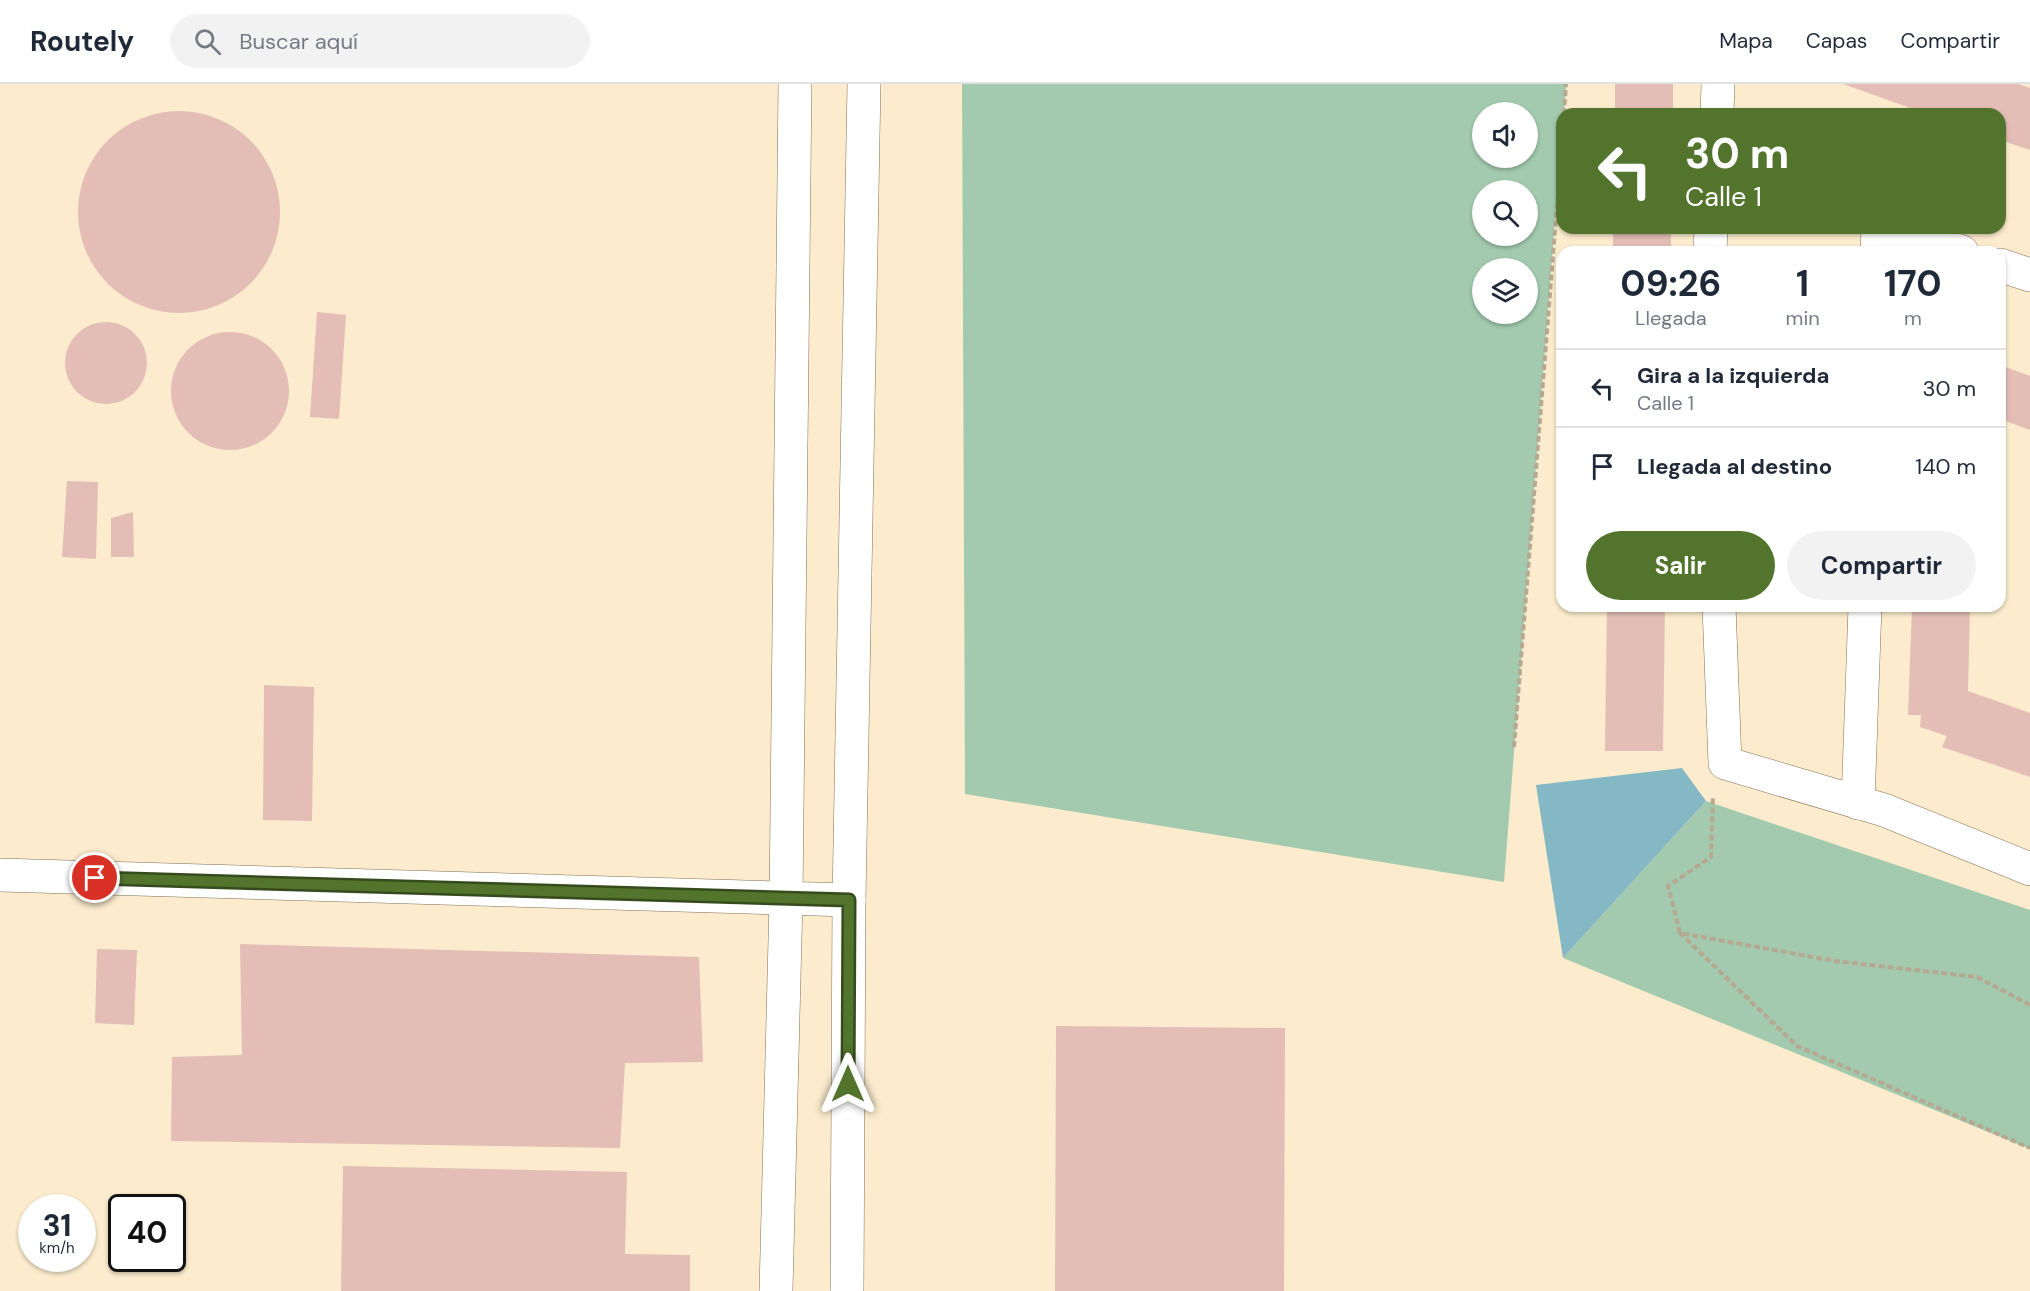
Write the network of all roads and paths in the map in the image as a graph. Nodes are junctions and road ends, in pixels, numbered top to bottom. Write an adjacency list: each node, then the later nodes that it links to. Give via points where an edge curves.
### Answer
1 (795, 84): 19 (street)
2 (864, 84): 20 (street)
3 (1566, 84): 5 (path)
4 (1718, 84): 6 (street)
5 (1564, 108)
6 (1717, 108)
7 (1556, 218): 14 (path)
8 (1908, 234): 9 (street)
9 (1944, 246)
10 (2006, 267): 11 (street)
11 (2030, 275)
12 (1719, 612): 16 (street, via 1725,764)
13 (1864, 612): 16 (street)
14 (1514, 747)
15 (1714, 790): 21 (path, via 1711,857 1668,886)
16 (1858, 803): 17 (street)
17 (2030, 868)
18 (0, 875): 19 (street)
19 (786, 900): 20 (street); 24 (street)
20 (849, 900): 25 (street)
21 (1680, 933): 22 (path, via 1835,962 1977,977); 23 (path, via 1797,1046)
22 (2030, 1005)
23 (2030, 1149)
24 (776, 1291)
25 (847, 1291)

